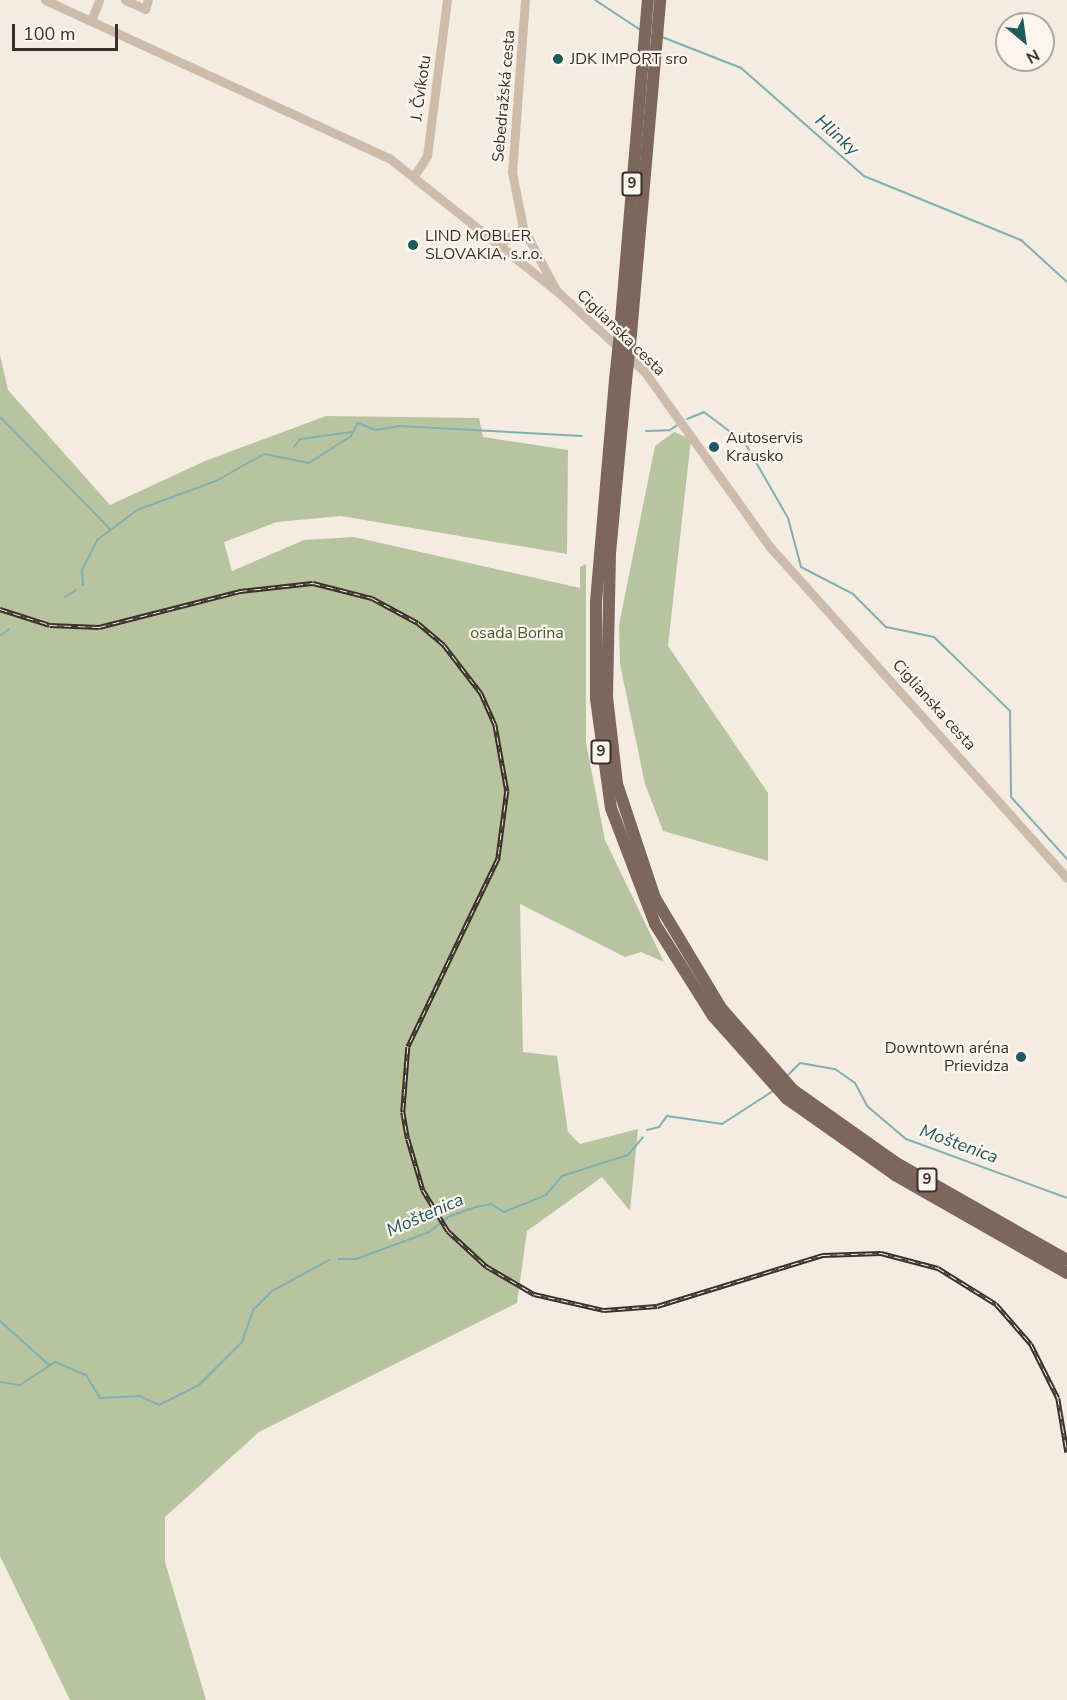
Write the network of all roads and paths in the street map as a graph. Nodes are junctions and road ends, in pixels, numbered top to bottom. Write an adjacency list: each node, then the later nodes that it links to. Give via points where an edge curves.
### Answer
1 (45, 0): 9 (street, Ciglianska cesta)
2 (99, 0): 9 (street)
3 (125, 0): 4 (street, via 145,9)
4 (148, 0)
5 (447, 0): 11 (street, J. Čvíkotu, via 427,156)
6 (525, 0): 12 (street, Sebedražská cesta, via 512,151)
7 (648, 0): 10 (main road, 9)
8 (660, 0): 10 (main road, 9)
9 (91, 21): 11 (street, Ciglianska cesta, via 350,137)
10 (651, 33): 16 (main road, 9, bridge, via 595,629 607,789 633,874 655,924 713,1016)
11 (414, 176): 13 (street, Ciglianska cesta)
12 (523, 228): 13 (street); 14 (street, Sebedražská cesta)
13 (498, 245): 14 (street, Ciglianska cesta)
14 (558, 292): 15 (street, Ciglianska cesta, via 644,371 770,547)
15 (1067, 879)
16 (789, 1094): 17 (main road, 9, via 898,1164); 18 (main road, 9, via 887,1171)
17 (1067, 1260)
18 (1067, 1273)

